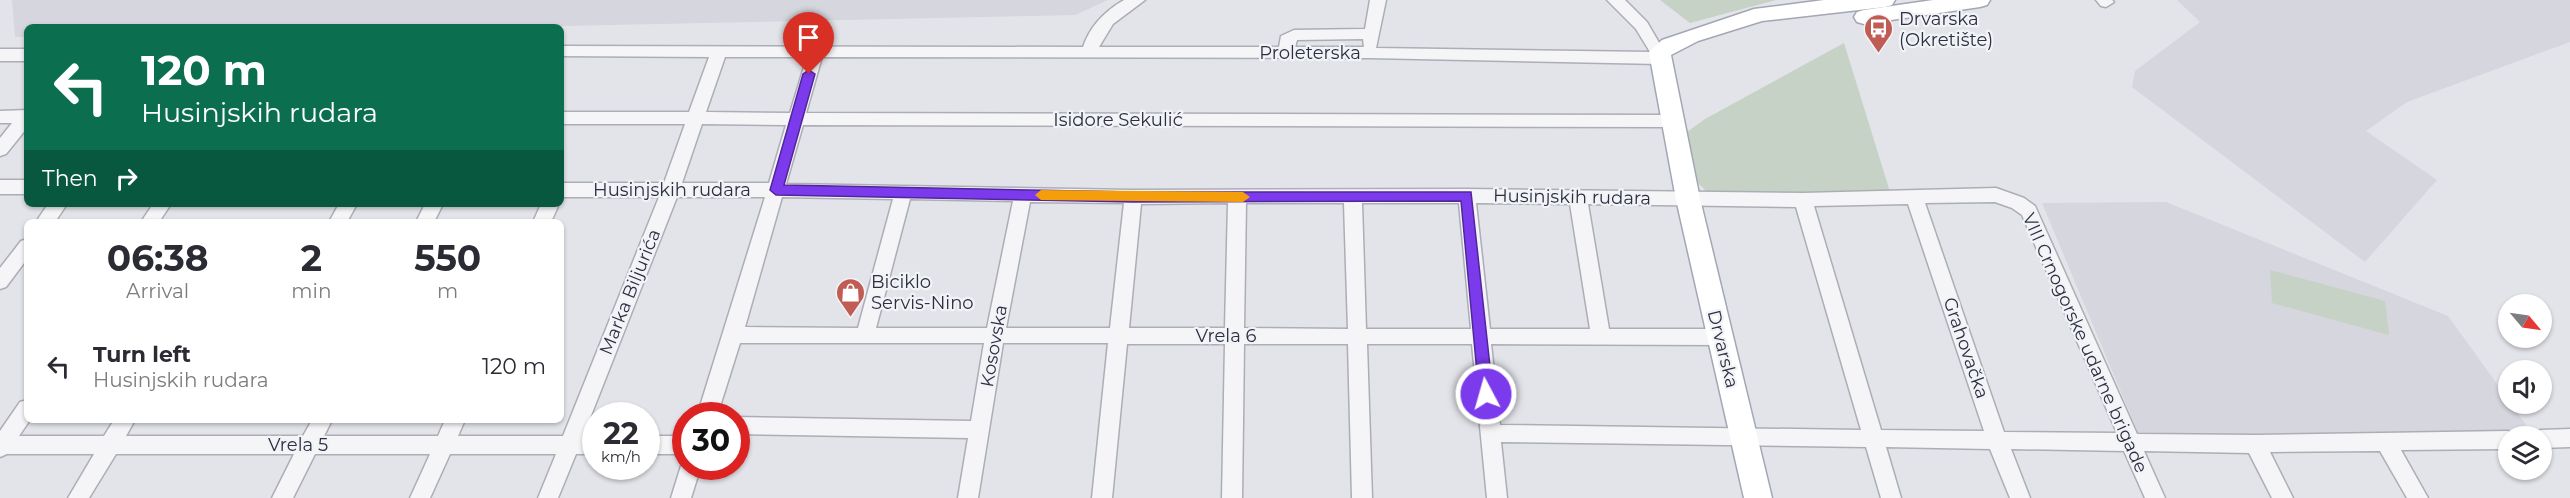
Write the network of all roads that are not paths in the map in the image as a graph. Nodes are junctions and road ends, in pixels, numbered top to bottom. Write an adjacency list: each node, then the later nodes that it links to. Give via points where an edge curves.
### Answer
1 (1137, 0): 11 (street, via 1111,15)
2 (1378, 0): 7 (street)
3 (1615, 0): 16 (street, via 1638,22)
4 (1885, 0): 6 (main road, via 1761,14)
5 (1980, 0): 6 (main road, via 1842,20)
6 (1714, 29): 16 (main road, via 1669,45)
7 (1371, 34): 12 (street, via 1294,35 1287,40); 13 (street)
8 (564, 51): 9 (street, Proleterska)
9 (719, 51): 10 (street, Proleterska); 20 (street, Marka Biljurića)
10 (816, 52): 11 (street, Proleterska); 21 (street)
11 (1089, 52): 12 (street, Proleterska)
12 (1287, 53): 13 (street, Proleterska)
13 (1369, 53): 16 (street, Proleterska)
14 (0, 55): 15 (street)
15 (24, 55)
16 (1660, 58): 23 (main road)
17 (0, 117): 18 (street)
18 (24, 117)
19 (564, 118): 20 (street, Isidore Sekulić)
20 (697, 118): 21 (street, Isidore Sekulić); 27 (street, Marka Biljurića)
21 (796, 119): 23 (street, Isidore Sekulić); 29 (street)
22 (24, 121): 24 (street)
23 (1674, 121): 39 (main road)
24 (0, 150)
25 (0, 187): 26 (street)
26 (24, 187)
27 (672, 189): 28 (street, Husinjskih rudara); 29 (street, Husinjskih rudara); 72 (street, Marka Biljurića)
28 (564, 190)
29 (776, 190): 30 (street, Husinjskih rudara); 43 (street)
30 (903, 193): 31 (street, Husinjskih rudara); 44 (street)
31 (1023, 195): 34 (street, Husinjskih rudara); 45 (street, Kosovska)
32 (1353, 196): 33 (street, Husinjskih rudara); 35 (street, Husinjskih rudara); 48 (street)
33 (1467, 196): 36 (street, Husinjskih rudara); 49 (street)
34 (1133, 197): 35 (street, Husinjskih rudara); 46 (street)
35 (1237, 197): 47 (street)
36 (1578, 197): 39 (street, Husinjskih rudara); 50 (street)
37 (1914, 197): 38 (street, Husinjskih rudara, via 1977,194); 40 (street, Husinjskih rudara); 64 (street, Grahovačka)
38 (2006, 198): 66 (street, VIII Crnogorske udarne brigade, via 2029,211)
39 (1688, 199): 40 (street, Husinjskih rudara); 51 (main road, Drvarska)
40 (1803, 200): 61 (street)
41 (24, 250): 42 (street)
42 (0, 282)
43 (733, 335): 44 (street, Vrela 6); 52 (street)
44 (865, 335): 45 (street, Vrela 6)
45 (995, 335): 46 (street, Vrela 6); 58 (street, Kosovska)
46 (1118, 336): 47 (street, Vrela 6); 82 (street)
47 (1236, 336): 48 (street, Vrela 6); 83 (street)
48 (1356, 336): 49 (street, Vrela 6); 84 (street)
49 (1480, 336): 50 (street, Vrela 6); 59 (street)
50 (1601, 337): 51 (street, Vrela 6)
51 (1719, 337): 60 (main road, Drvarska)
52 (711, 402)
53 (24, 412): 74 (street)
54 (123, 423): 70 (street)
55 (320, 423): 71 (street)
56 (454, 423): 68 (street)
57 (750, 425): 58 (street)
58 (980, 430): 81 (street, Kosovska)
59 (1490, 433): 60 (street); 85 (street)
60 (1744, 435): 61 (street); 86 (main road, Drvarska)
61 (1873, 437): 64 (street); 87 (street)
62 (2570, 438): 63 (street)
63 (2552, 439)
64 (1997, 440): 66 (street); 88 (street, Grahovačka)
65 (2498, 440): 67 (street)
66 (2131, 441): 69 (street); 89 (street, VIII Crnogorske udarne brigade)
67 (2386, 443): 69 (street); 91 (street)
68 (444, 444): 71 (street, Vrela 5); 72 (street, Vrela 5); 78 (street)
69 (2254, 444): 90 (street)
70 (110, 445): 71 (street, Vrela 5); 74 (street, Vrela 5); 76 (street)
71 (309, 445): 77 (street)
72 (568, 445): 73 (street, Vrela 5); 79 (street, Marka Biljurića)
73 (582, 445)
74 (1, 446)
75 (687, 480): 80 (street)
76 (78, 498)
77 (282, 498)
78 (420, 498)
79 (548, 498)
80 (681, 498)
81 (968, 498)
82 (1102, 498)
83 (1232, 498)
84 (1362, 498)
85 (1497, 498)
86 (1758, 498)
87 (1891, 498)
88 (2020, 498)
89 (2155, 498)
90 (2283, 498)
91 (2418, 498)

